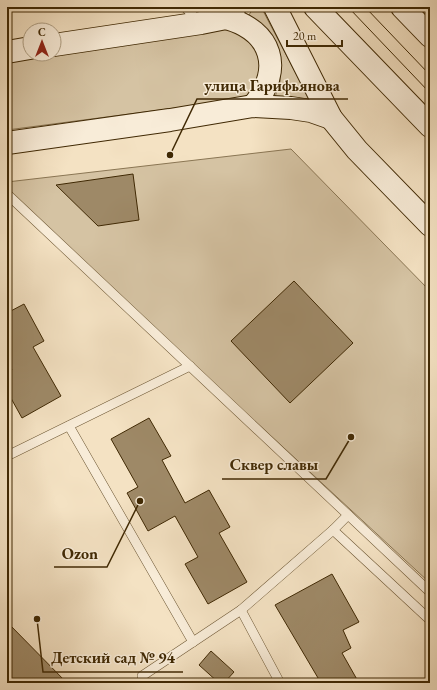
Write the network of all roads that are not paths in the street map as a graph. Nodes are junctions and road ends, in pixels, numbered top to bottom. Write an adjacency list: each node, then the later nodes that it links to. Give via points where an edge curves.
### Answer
1 (185, 7): 6 (lane)
2 (275, 7): 12 (street)
3 (315, 7): 13 (street)
4 (406, 11): 7 (street)
5 (231, 12): 6 (street); 11 (street, via 256,32 265,45 268,56 270,78 264,93)
6 (201, 24): 8 (street)
7 (430, 36)
8 (62, 44)
9 (22, 49): 10 (street)
10 (7, 52)
11 (253, 106): 12 (street, via 311,111); 14 (street)
12 (331, 118): 16 (street, via 357,150)
13 (430, 126)
14 (7, 143)
15 (7, 194): 17 (lane)
16 (430, 225)
17 (190, 366): 18 (lane); 20 (lane)
18 (69, 426): 19 (lane); 25 (lane)
19 (7, 456)
20 (348, 515): 21 (lane); 22 (lane)
21 (333, 530): 23 (lane); 24 (lane)
22 (430, 592)
23 (241, 610): 25 (lane); 27 (lane)
24 (430, 620)
25 (193, 642): 26 (lane)
26 (142, 676)
27 (280, 683)

